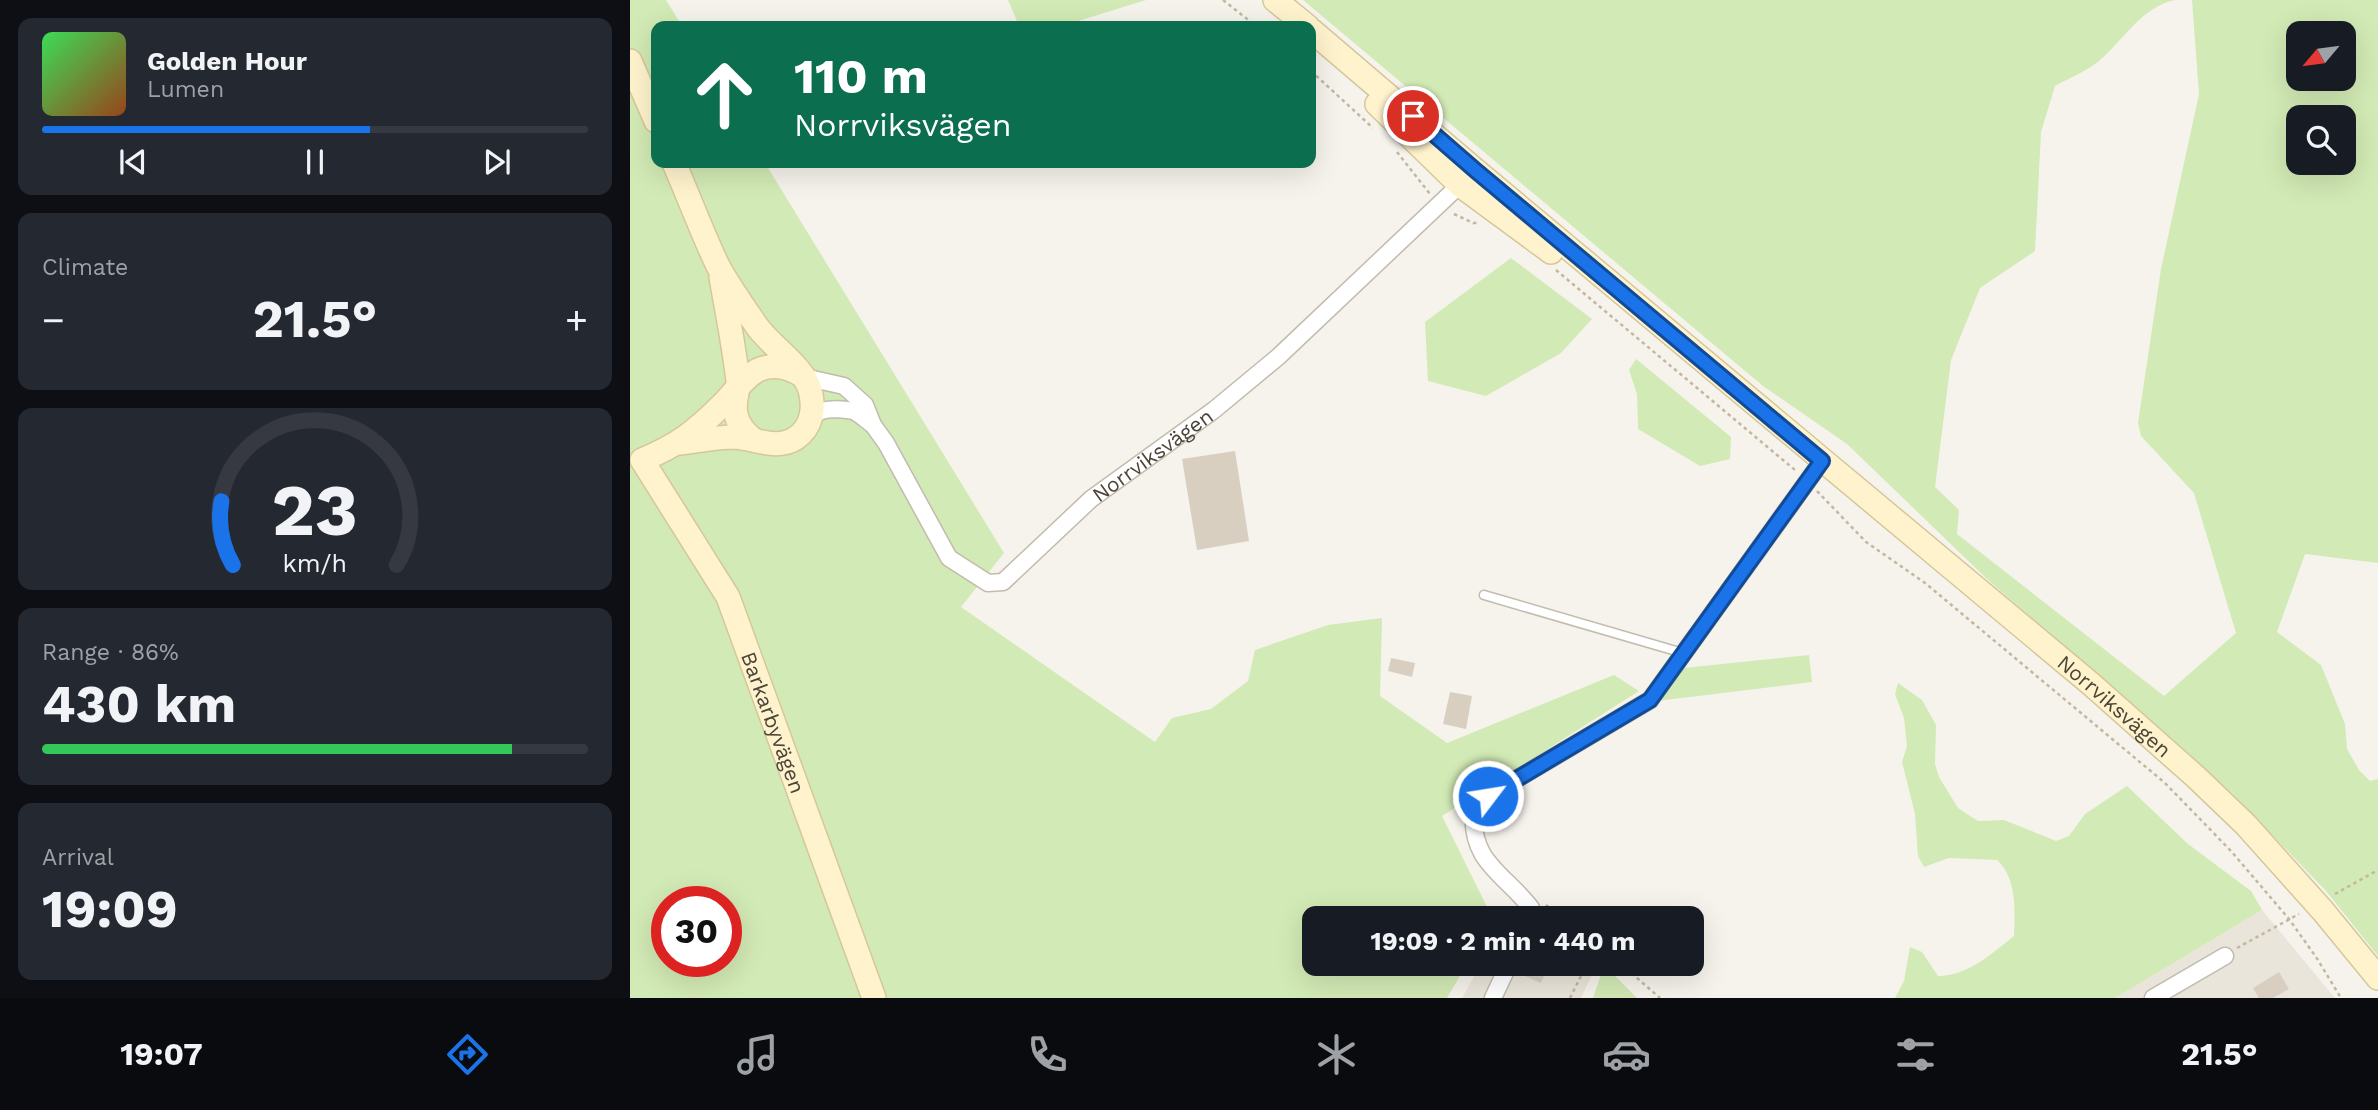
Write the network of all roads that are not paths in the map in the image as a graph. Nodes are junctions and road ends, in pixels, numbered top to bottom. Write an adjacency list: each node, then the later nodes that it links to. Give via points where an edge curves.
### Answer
1 (1273, 0): 2 (street, Norrviksvägen); 3 (street, Norrviksvägen)
2 (1293, 21)
3 (1300, 21)
4 (1316, 34): 7 (street, Norrviksvägen)
5 (1316, 43): 10 (street, Norrviksvägen)
6 (630, 61): 8 (street)
7 (1372, 80): 10 (street, Norrviksvägen); 11 (street, Norrviksvägen, via 1426,117 1502,181)
8 (651, 109)
9 (676, 168): 12 (street)
10 (1467, 177): 11 (street, Norrviksvägen); 13 (street, Norrviksvägen, via 1591,281); 17 (street, Norrviksvägen, via 1278,357 1214,410 1091,499 1003,582 988,583 949,558)
11 (1560, 241): 13 (street, Norrviksvägen)
12 (719, 267): 14 (street, via 758,328); 15 (street)
13 (1699, 357): 20 (street, Norrviksvägen)
14 (804, 377): 15 (street, Norrviksvägen, via 793,369 769,367 757,370); 16 (street, via 813,403); 17 (street, Norrviksvägen, via 844,386 865,405)
15 (739, 388): 18 (street, via 736,414 746,434); 19 (street, Norrviksvägen)
16 (812, 416): 17 (street, via 827,410 853,411); 18 (street, Norrviksvägen, via 806,428 786,443)
17 (873, 425)
18 (757, 441): 19 (street, Norrviksvägen, via 732,437)
19 (680, 443): 21 (street, Norrviksvägen)
20 (1822, 461): 23 (street); 27 (street, Norrviksvägen, via 2197,778 2246,825)
21 (636, 462): 28 (street, Barkarbyvägen, via 728,597)
22 (1484, 595): 23 (lane)
23 (1683, 653): 24 (street, via 1650,700 1488,796 1474,812 1474,839 1481,853)
24 (1529, 906)
25 (2225, 956): 30 (street)
26 (1503, 976): 29 (street)
27 (2378, 978)
28 (874, 998)
29 (1493, 998)
30 (2153, 998)

